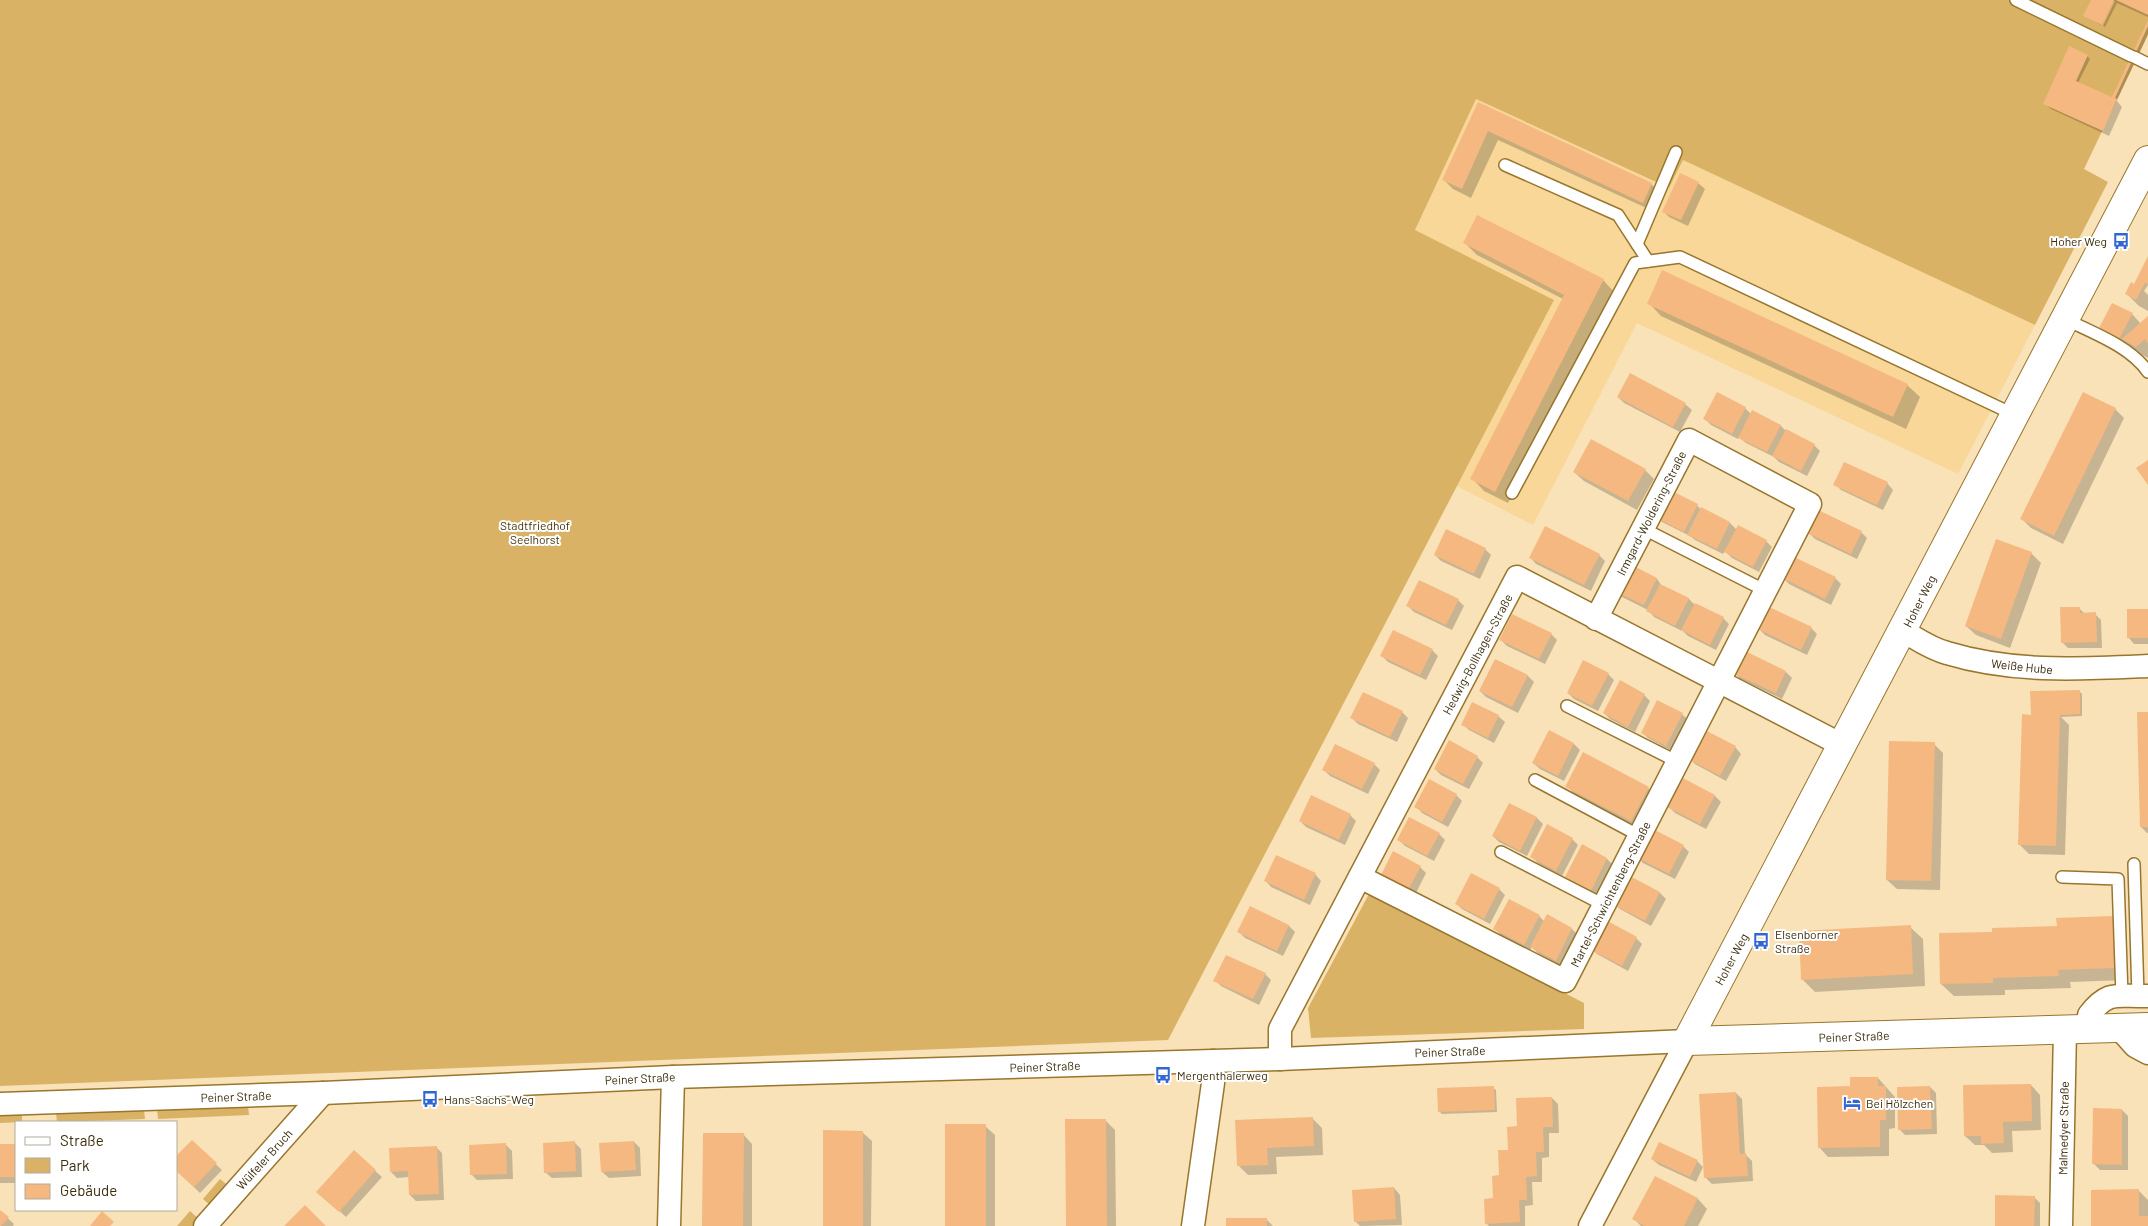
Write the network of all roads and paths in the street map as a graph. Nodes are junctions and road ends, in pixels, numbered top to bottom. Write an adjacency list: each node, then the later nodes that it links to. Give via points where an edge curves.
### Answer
1 (2016, 0): 2 (lane)
2 (2148, 64)
3 (1676, 152): 6 (lane)
4 (2148, 160): 8 (street, Hoher Weg)
5 (1505, 165): 6 (lane, via 1618,215)
6 (1637, 244): 7 (lane)
7 (1648, 261): 10 (lane, via 1680,257); 11 (lane, via 1635,263)
8 (2065, 319): 9 (lane, via 2109,341 2142,363); 10 (street, Hoher Weg)
9 (2148, 372)
10 (2015, 415): 15 (street, Hoher Weg)
11 (1512, 493)
12 (1644, 529): 13 (lane); 13 (street, Irmgard-Woldering-Straße, via 1689,440 1810,504); 14 (street, Irmgard-Woldering-Straße)
13 (1766, 591): 17 (street, Irmgard-Woldering-Straße)
14 (1596, 619): 17 (street, Hedwig-Bollhagen-Straße); 25 (street, Hedwig-Bollhagen-Straße, via 1517,577)
15 (1903, 631): 16 (street, Weiße Hube, via 1946,653 2000,665 2054,670); 19 (street, Hoher Weg)
16 (2148, 666)
17 (1720, 681): 19 (street, Hedwig-Bollhagen-Straße); 20 (street, Martel-Schwichtenberg-Straße)
18 (1567, 706): 20 (lane)
19 (1842, 745): 32 (street, Hoher Weg)
20 (1678, 762): 22 (street, Martel-Schwichtenberg-Straße)
21 (1535, 780): 22 (lane)
22 (1640, 836): 27 (street, Martel-Schwichtenberg-Straße)
23 (1500, 852): 27 (lane)
24 (2134, 864): 28 (lane)
25 (1360, 877): 27 (street, Martel-Schwichtenberg-Straße, via 1565,981); 34 (street, Hedwig-Bollhagen-Straße, via 1280,1029)
26 (2062, 877): 28 (lane, via 2118,879)
27 (1604, 905)
28 (2136, 996): 31 (street, via 2107,996)
29 (2148, 1027): 30 (street, Peiner Straße)
30 (2119, 1028): 31 (street, Peiner Straße); 33 (street, via 2135,1046)
31 (2077, 1029): 32 (street, Peiner Straße); 43 (street, Malmedyer Straße)
32 (1687, 1041): 34 (street, Peiner Straße); 42 (street)
33 (2148, 1053)
34 (1280, 1059): 35 (street, Peiner Straße)
35 (1213, 1061): 36 (street, Peiner Straße); 41 (street, via 1213,1082)
36 (673, 1077): 37 (street, Peiner Straße); 40 (street)
37 (323, 1093): 38 (street, Peiner Straße); 39 (street, Wülfeler Bruch)
38 (0, 1104)
39 (205, 1226)
40 (669, 1226)
41 (1193, 1226)
42 (1590, 1226)
43 (2061, 1226)

